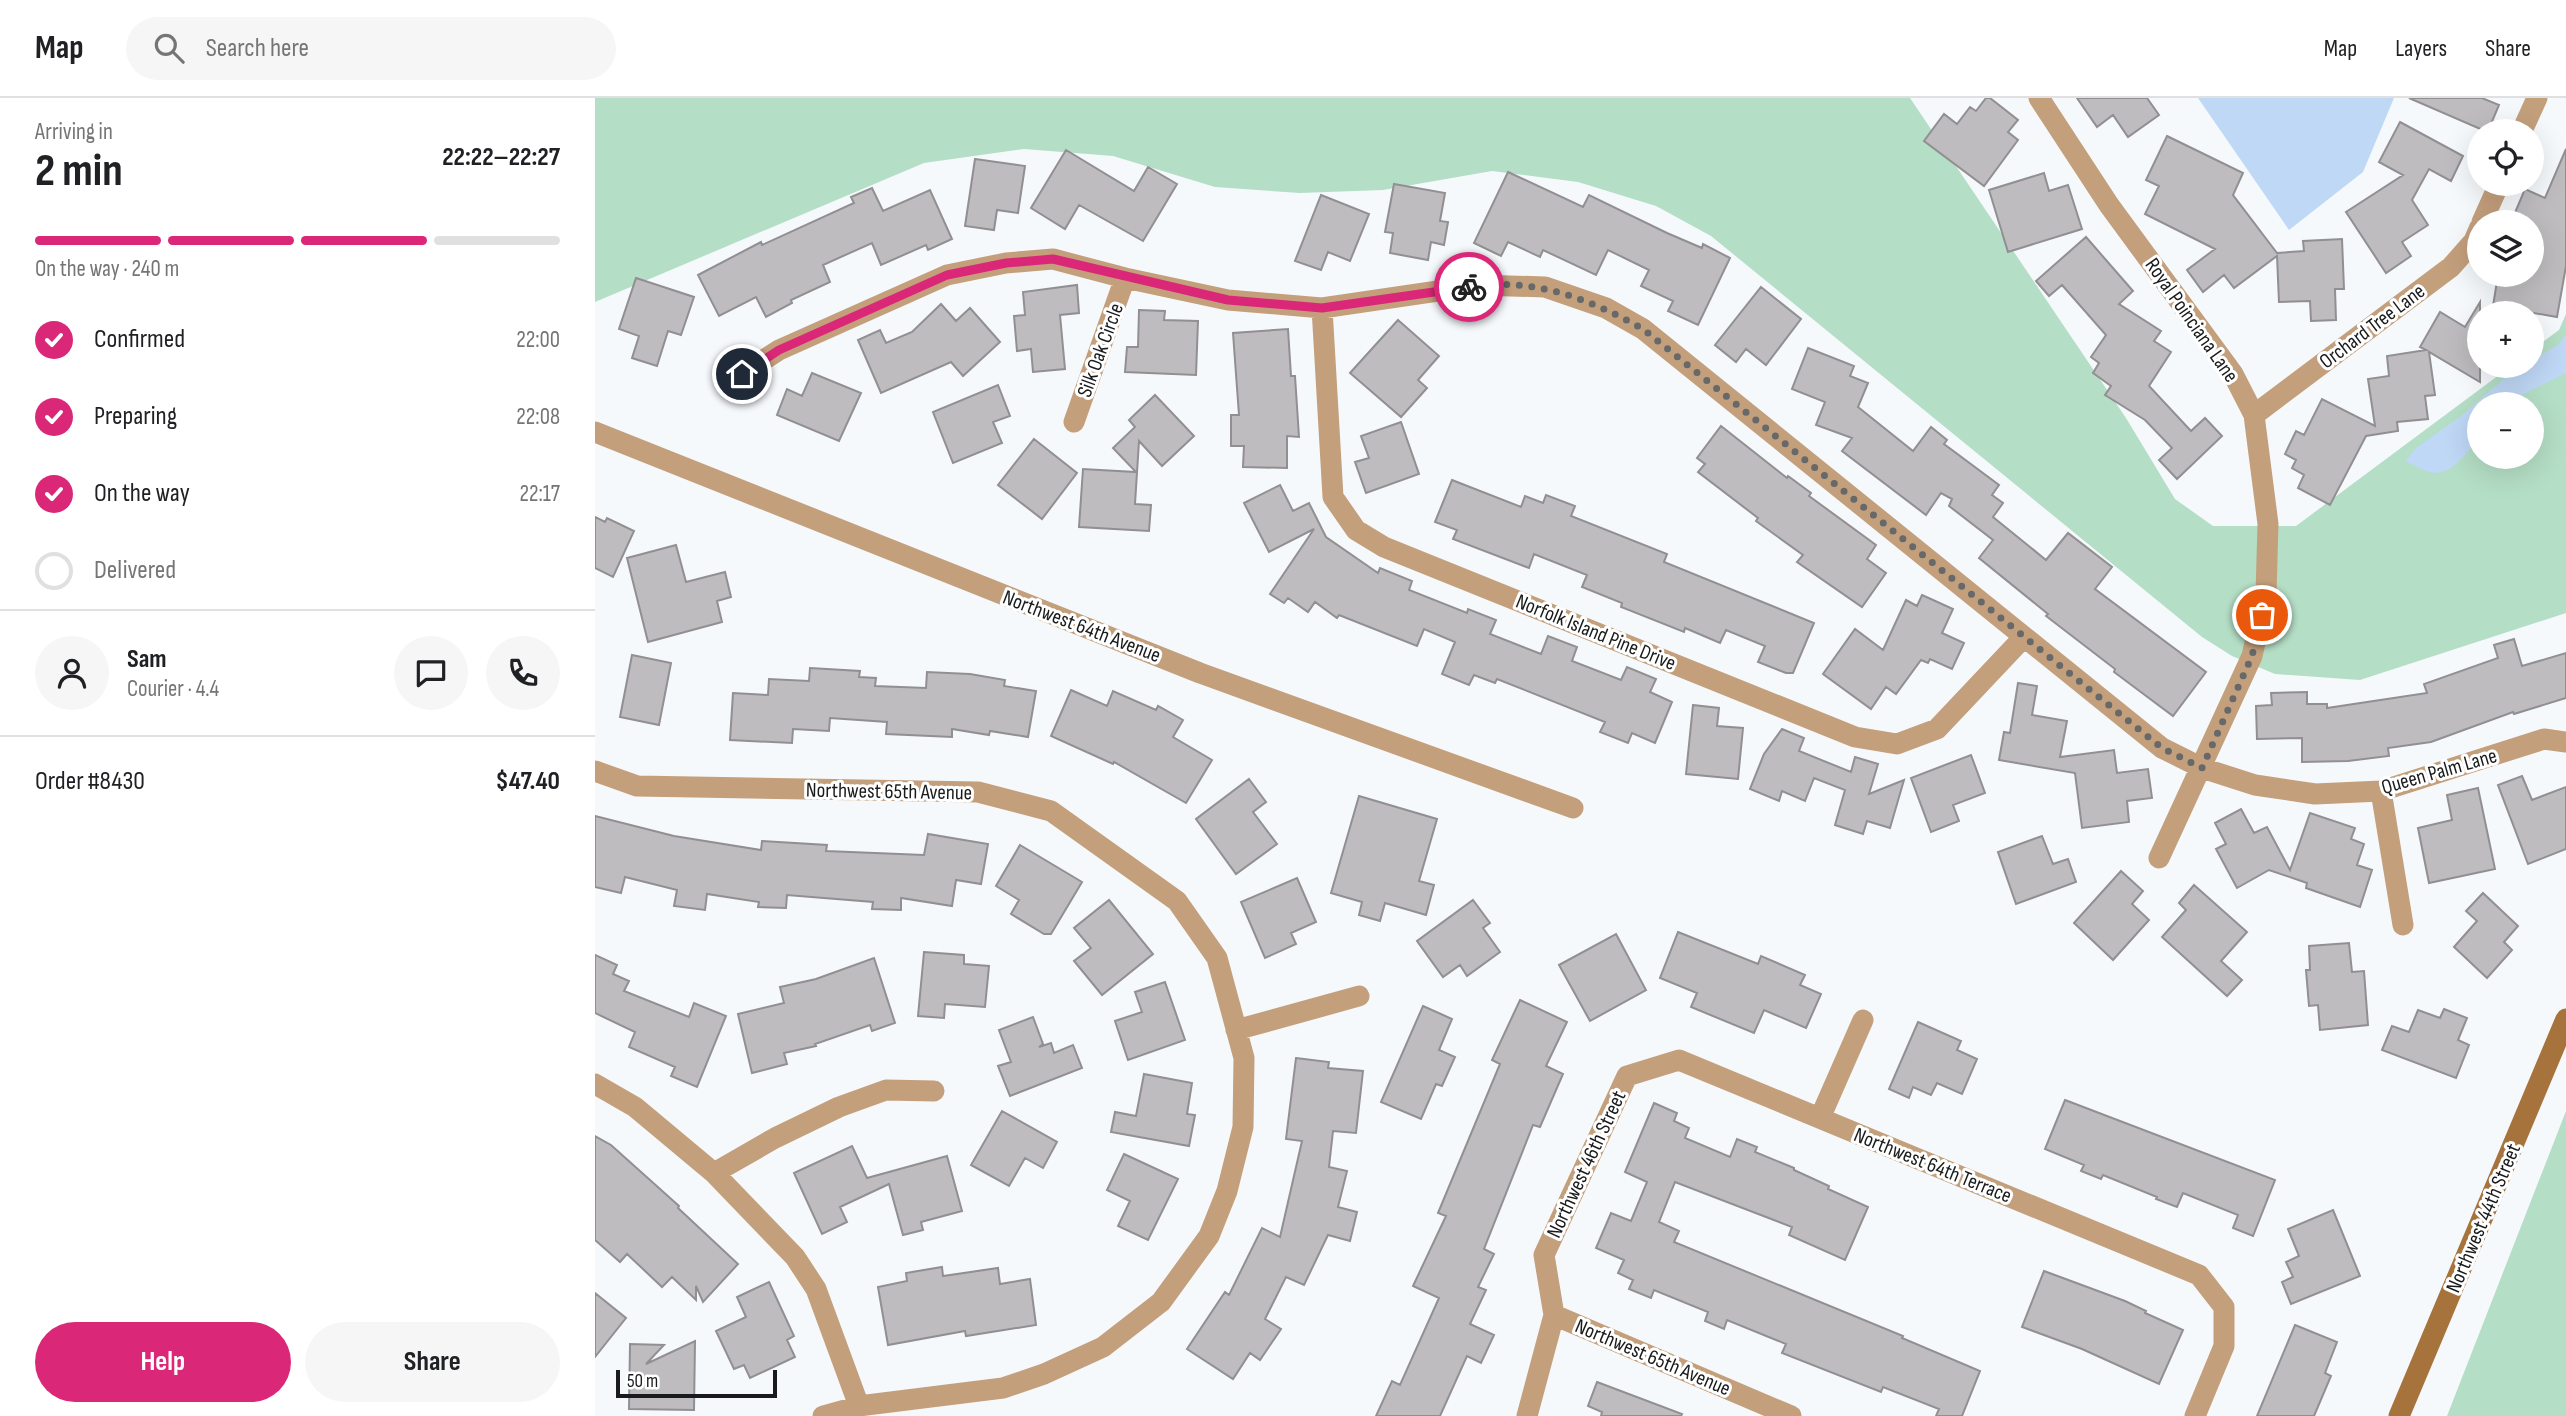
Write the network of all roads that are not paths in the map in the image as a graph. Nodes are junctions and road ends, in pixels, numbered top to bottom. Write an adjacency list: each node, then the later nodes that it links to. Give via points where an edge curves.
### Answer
1 (2039, 98): 8 (street, Royal Poinciana Lane, via 2109,205 2234,374)
2 (2537, 98): 3 (street)
3 (2527, 119)
4 (2467, 249): 8 (street, Orchard Tree Lane, via 2451,267)
5 (1125, 278): 6 (street, Queen Palm Lane, via 1228,300); 7 (street, Queen Palm Lane, via 1053,259 947,275 779,350); 9 (street, Silk Oak Circle)
6 (1322, 308): 11 (street, Queen Palm Lane, via 1479,285 1545,287 1605,308 1650,334); 11 (street, Norfolk Island Pine Drive, via 1333,497 1356,530 1384,547 1855,737 1897,744 1937,729)
7 (742, 374)
8 (2253, 415): 13 (street, Royal Poinciana Lane, via 2268,524 2266,594 2252,656)
9 (1074, 422)
10 (595, 432): 16 (street, Northwest 64th Avenue, via 1200,673)
11 (2023, 638): 13 (street, Queen Palm Lane, via 2162,748)
12 (2566, 742): 15 (street, Queen Palm Lane, via 2544,740)
13 (2202, 768): 15 (street, Queen Palm Lane, via 2255,785 2315,794); 17 (street, Royal Poinciana Lane)
14 (595, 771): 22 (street, Northwest 65th Avenue, via 637,786 978,792 1051,811 1177,901 1217,958)
15 (2381, 791): 18 (street)
16 (1573, 808)
17 (2159, 858)
18 (2403, 925)
19 (1359, 996): 22 (street)
20 (2566, 1019): 34 (street, Northwest 44th Street)
21 (1863, 1020): 26 (street)
22 (1236, 1030): 29 (street, Northwest 65th Avenue, via 1244,1058 1243,1127 1227,1191 1209,1236 1161,1302 1103,1347 1044,1374 1003,1388)
23 (1627, 1076): 26 (street, Northwest 64th Terrace, via 1679,1060); 28 (street, Northwest 46th Street, via 1544,1255)
24 (595, 1084): 27 (street, via 635,1107)
25 (933, 1091): 27 (street, via 874,1094 775,1138)
26 (1820, 1118): 33 (street, Northwest 64th Terrace, via 2199,1275 2224,1307 2224,1346)
27 (714, 1173): 29 (street, via 795,1257 816,1289)
28 (1554, 1315): 31 (street, Northwest 46th Street); 32 (street, Northwest 65th Avenue)
29 (859, 1406): 30 (street, Northwest 65th Avenue)
30 (823, 1416)
31 (1527, 1416)
32 (1791, 1416)
33 (2195, 1416)
34 (2399, 1416)

